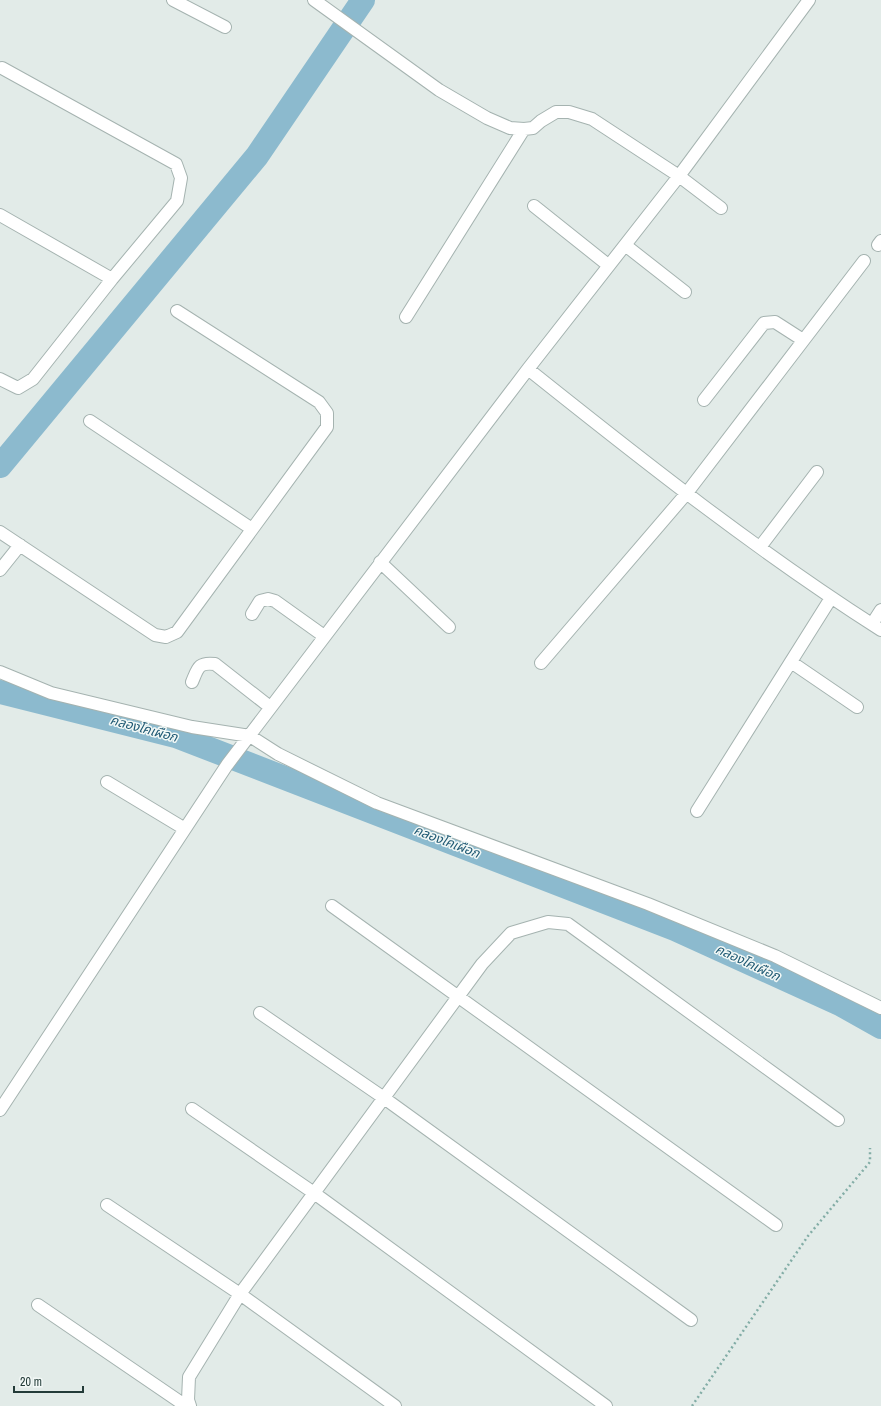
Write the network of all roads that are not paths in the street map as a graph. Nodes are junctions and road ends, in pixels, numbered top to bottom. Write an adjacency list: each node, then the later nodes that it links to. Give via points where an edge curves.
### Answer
1 (173, 0): 4 (street)
2 (314, 0): 6 (street, via 439,90 488,118 510,128)
3 (809, 0): 7 (street)
4 (225, 27)
5 (2, 68): 14 (street, via 176,164 181,178 177,201)
6 (524, 129): 7 (street, via 533,128 556,112 569,112 592,119); 17 (street)
7 (680, 176): 9 (street); 11 (street)
8 (534, 206): 13 (street)
9 (721, 208)
10 (0, 216): 14 (street)
11 (625, 245): 13 (street); 15 (street)
12 (864, 260): 18 (street)
13 (608, 265): 19 (street)
14 (112, 279): 20 (street, via 33,379 18,388)
15 (685, 292)
16 (177, 311): 25 (street, via 319,402 327,413 327,427)
17 (406, 317)
18 (802, 340): 21 (street, via 775,322 764,324); 24 (street)
19 (528, 369): 24 (street); 29 (street)
20 (0, 380)
21 (704, 400)
22 (90, 421): 25 (street)
23 (817, 472): 28 (street)
24 (686, 494): 28 (street); 38 (street)
25 (252, 529): 27 (street, via 177,632 166,637 155,635)
26 (0, 532): 27 (street)
27 (20, 545): 30 (street)
28 (760, 547): 31 (street)
29 (380, 562): 34 (street); 36 (street)
30 (0, 570)
31 (831, 598): 35 (street); 37 (street)
32 (881, 610): 35 (street)
33 (252, 614): 36 (street, via 260,601 275,601)
34 (449, 627)
35 (877, 627)
36 (324, 636): 41 (street)
37 (791, 662): 42 (street); 45 (street)
38 (541, 663)
39 (0, 672): 43 (street, via 51,693)
40 (192, 682): 41 (street, via 198,667 205,663 215,664)
41 (270, 707): 43 (street)
42 (857, 707)
43 (247, 739): 46 (street); 49 (street, via 377,803 648,904 775,956)
44 (107, 782): 46 (street)
45 (697, 811)
46 (185, 829): 53 (street)
47 (332, 906): 48 (street)
48 (459, 996): 51 (street); 54 (street, via 482,964 511,933 548,922 568,924); 57 (street)
49 (881, 1008)
50 (260, 1013): 51 (street)
51 (384, 1098): 55 (street); 60 (street)
52 (192, 1109): 55 (street)
53 (0, 1110)
54 (838, 1120)
55 (314, 1193): 58 (street); 64 (street)
56 (107, 1205): 58 (street)
57 (776, 1225)
58 (240, 1294): 62 (street, via 190,1377); 63 (street)
59 (38, 1305): 61 (street)
60 (691, 1320)
61 (186, 1406)
62 (190, 1406)
63 (395, 1406)
64 (606, 1406)

